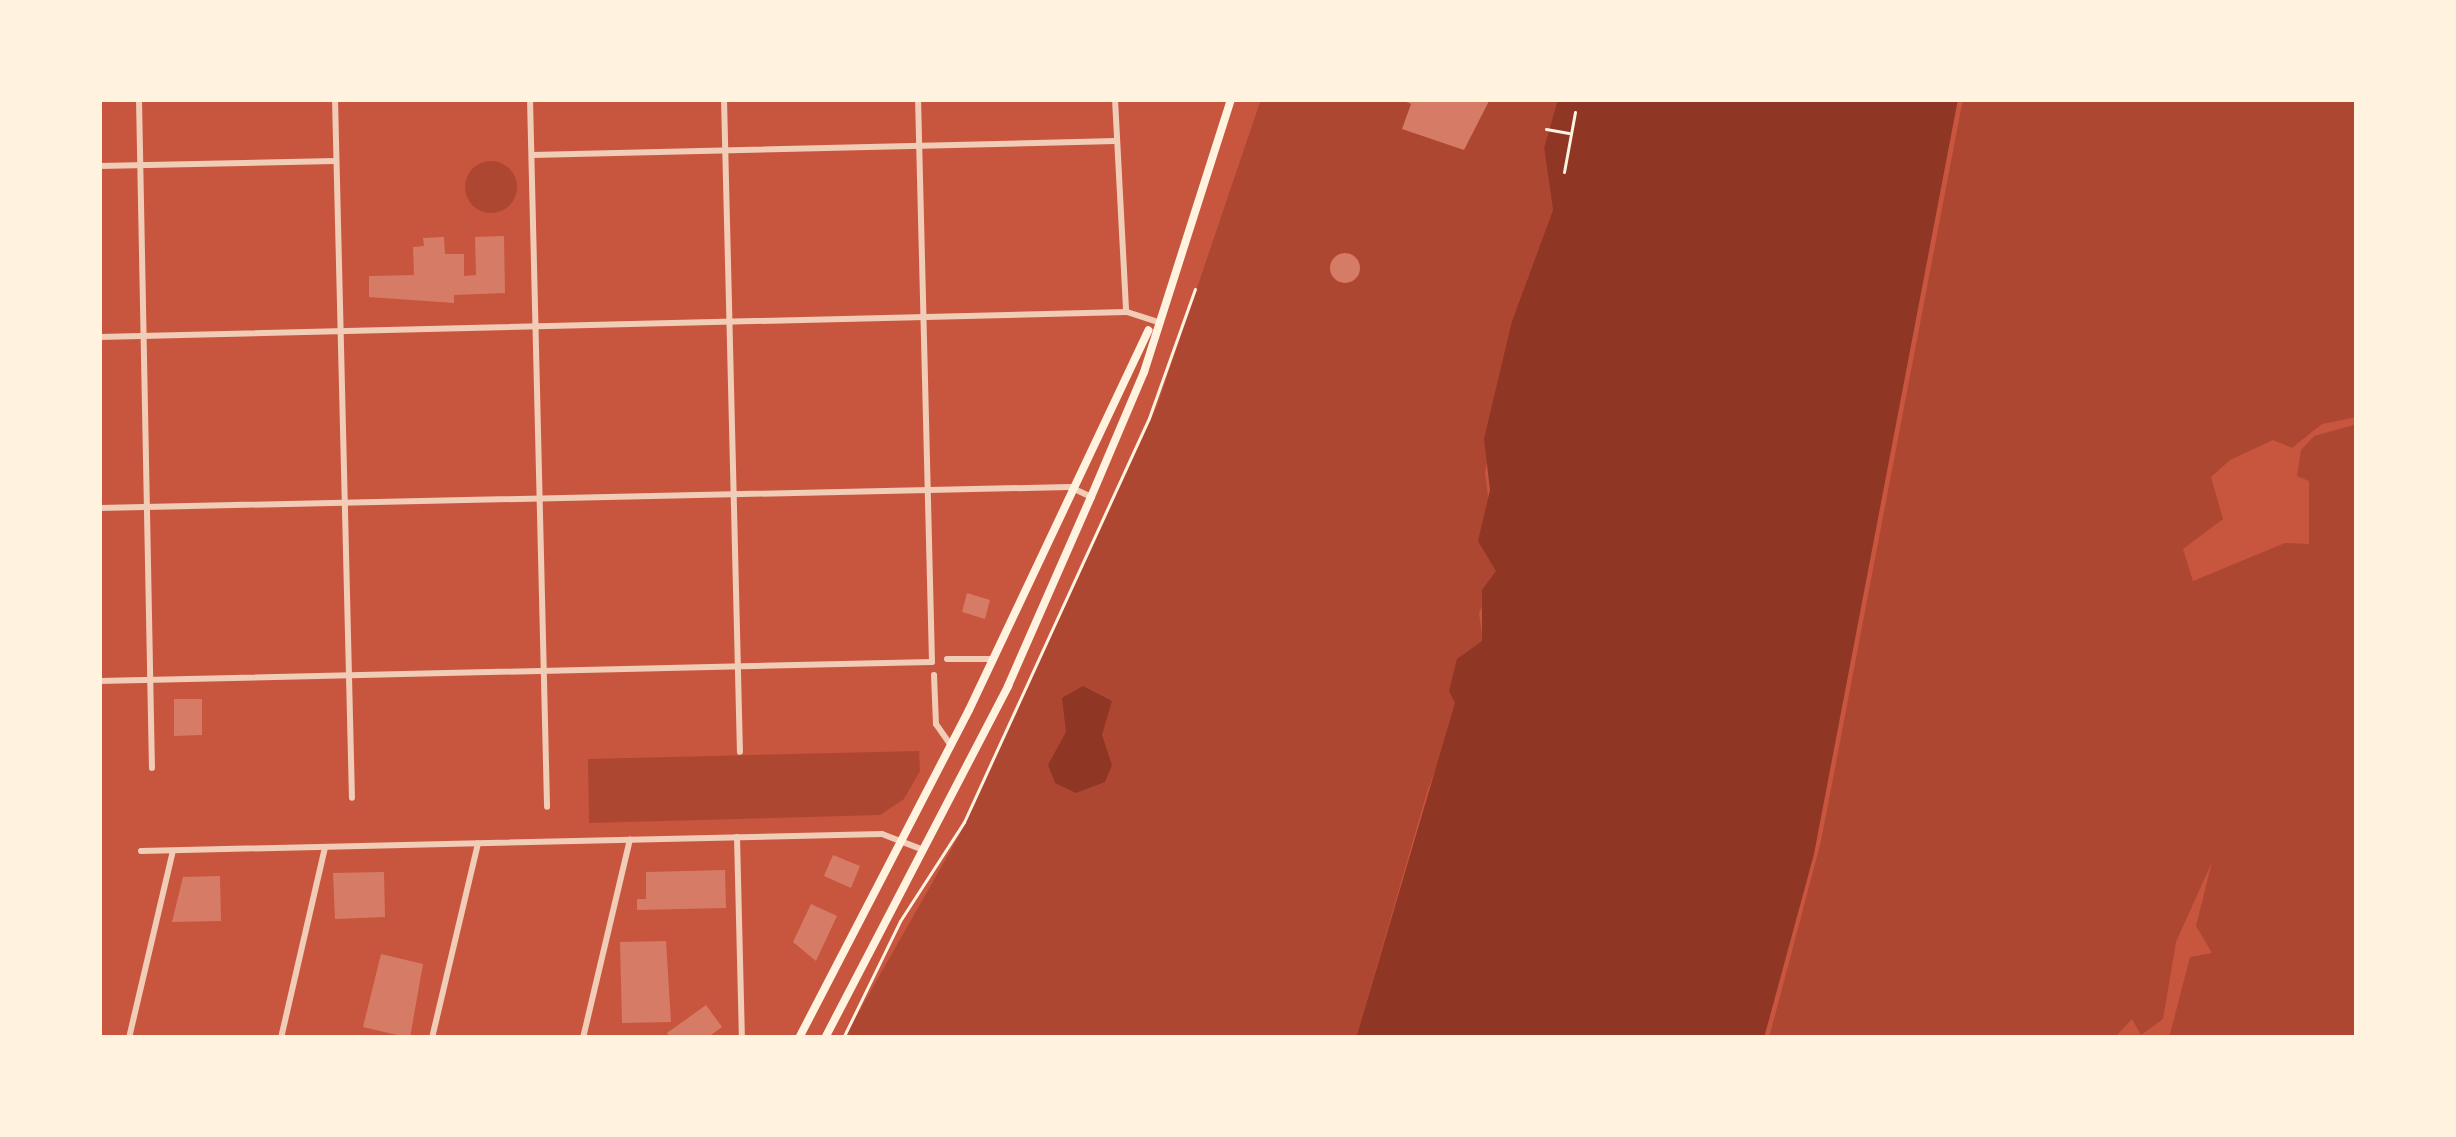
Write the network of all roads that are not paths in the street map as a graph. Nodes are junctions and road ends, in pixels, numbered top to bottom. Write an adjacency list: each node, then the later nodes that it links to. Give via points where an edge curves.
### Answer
1 (139, 99): 14 (street)
2 (335, 99): 12 (street)
3 (530, 99): 11 (street)
4 (724, 99): 10 (street)
5 (918, 99): 9 (street)
6 (1115, 99): 8 (street)
7 (1231, 99): 17 (main road)
8 (1116, 141): 9 (street); 15 (street)
9 (920, 147): 10 (street); 16 (street)
10 (726, 151): 11 (street); 18 (street)
11 (531, 155): 19 (street)
12 (337, 160): 14 (street); 20 (street)
13 (99, 166): 14 (street)
14 (141, 166): 21 (street)
15 (1127, 312): 16 (street); 17 (street)
16 (924, 318): 18 (street); 24 (street)
17 (1154, 321): 23 (main road); 27 (main road, via 1144,372)
18 (730, 322): 19 (street); 25 (street)
19 (535, 327): 20 (street); 26 (street)
20 (340, 332): 21 (street); 28 (street)
21 (146, 336): 22 (street); 29 (street)
22 (99, 337)
23 (1070, 487): 24 (street); 27 (street); 31 (main road)
24 (929, 489): 25 (street); 33 (street, via 932,662)
25 (734, 494): 26 (street); 33 (street)
26 (540, 497): 28 (street); 34 (street)
27 (1091, 497): 49 (main road, via 1008,686)
28 (344, 503): 29 (street); 35 (street)
29 (151, 507): 30 (street); 37 (street)
30 (99, 508)
31 (994, 658): 32 (street); 39 (main road)
32 (947, 659)
33 (739, 665): 34 (street); 40 (street)
34 (543, 671): 35 (street); 43 (street)
35 (348, 675): 37 (street); 42 (street)
36 (934, 675): 39 (street, via 936,724)
37 (153, 680): 38 (street); 41 (street)
38 (99, 681)
39 (951, 745): 45 (main road)
40 (740, 752)
41 (152, 768)
42 (352, 798)
43 (547, 807)
44 (737, 837): 45 (street); 46 (street); 56 (street)
45 (900, 837): 49 (street); 57 (main road)
46 (630, 839): 47 (street); 55 (street)
47 (478, 843): 48 (street); 54 (street)
48 (325, 847): 51 (street); 53 (street)
49 (919, 848): 58 (main road)
50 (141, 851): 51 (street)
51 (173, 851): 52 (street)
52 (129, 1038)
53 (280, 1038)
54 (432, 1038)
55 (583, 1038)
56 (742, 1038)
57 (800, 1038)
58 (825, 1038)

